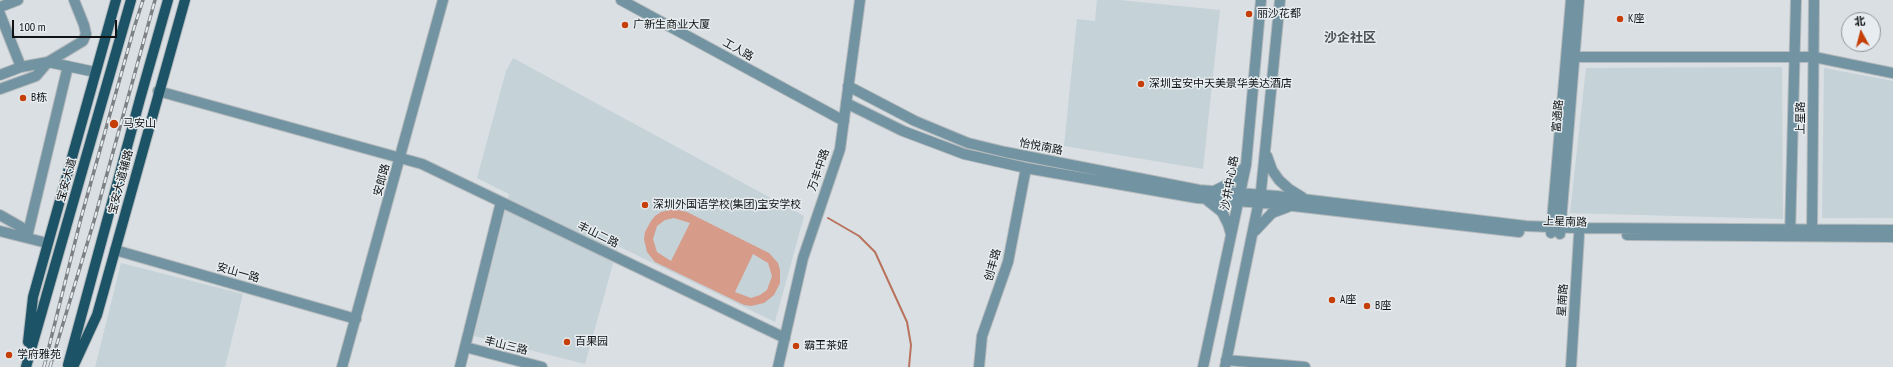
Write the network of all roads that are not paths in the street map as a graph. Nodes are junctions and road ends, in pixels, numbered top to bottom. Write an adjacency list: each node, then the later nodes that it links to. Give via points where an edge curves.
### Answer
1 (18, 0): 16 (street)
2 (74, 0): 21 (street, via 86,34 83,41)
3 (116, 0): 24 (main road)
4 (131, 0): 59 (main road, 宝安大道)
5 (168, 0): 60 (main road)
6 (185, 0): 29 (main road, 宝安大道辅路)
7 (443, 0): 33 (street, 安郎路)
8 (621, 0): 31 (street, 工人路)
9 (860, 0): 27 (street, 万丰中路)
10 (1261, 0): 34 (street, 沙井中心路)
11 (1280, 0): 32 (street)
12 (1571, 0): 45 (street, 富通路)
13 (1579, 0): 18 (street, 富通路)
14 (1796, 0): 19 (street, 上星路)
15 (1814, 0): 20 (street, 上星路)
16 (0, 7)
17 (0, 14): 23 (street)
18 (1574, 57): 19 (street); 45 (street, 富通路)
19 (1794, 57): 20 (street); 46 (street, 上星路)
20 (1814, 58): 25 (street); 47 (street, 上星路)
21 (48, 62): 22 (street); 23 (street); 28 (street, via 36,76)
22 (68, 66): 24 (street); 50 (street)
23 (21, 67): 26 (street)
24 (95, 72): 53 (main road)
25 (1893, 73)
26 (0, 76)
27 (848, 86): 30 (street, 万丰中路); 36 (street, 怡悦南路, via 915,121 968,142)
28 (0, 89)
29 (158, 91): 33 (street, 丰山二路); 54 (main road, 宝安大道辅路)
30 (846, 103): 31 (street, 万丰中路); 35 (street, 怡悦南路, via 903,131 964,154)
31 (844, 121): 56 (street, 万丰中路, via 837,159 803,258)
32 (1266, 149): 38 (street); 39 (street, via 1269,164 1279,180 1294,193)
33 (400, 157): 40 (street, 丰山二路, via 422,164); 55 (street, 安郎路)
34 (1246, 165): 36 (street, via 1230,183); 37 (street, 沙井中心路)
35 (1026, 168): 36 (street, 怡悦南路); 66 (street, 创丰路, via 1008,262 982,336)
36 (1206, 195): 37 (street, 怡悦南路); 52 (street, via 1222,212)
37 (1240, 198): 38 (street, 上星南路); 52 (street, 沙井中心路)
38 (1259, 199): 39 (street, 上星南路); 41 (street, 上星南路); 49 (street)
39 (1313, 201): 45 (street, 上星南路)
40 (501, 202): 56 (street, 丰山二路); 57 (street)
41 (1294, 206): 45 (street, 上星南路, via 1526,233); 49 (street, via 1269,215)
42 (0, 216): 50 (street, via 21,226)
43 (1893, 230): 47 (street, 上星南路)
44 (0, 231): 50 (street)
45 (1556, 231): 46 (street, 上星南路); 48 (street, 上星南路)
46 (1790, 233): 47 (street, 上星南路); 48 (street, 上星南路)
47 (1812, 233): 51 (street, 上星南路)
48 (1579, 235): 69 (street, 星南路)
49 (1252, 236): 58 (street)
50 (27, 237): 53 (street)
51 (1893, 237)
52 (1231, 238): 67 (street, 沙井中心路)
53 (48, 243): 59 (main road, via 33,297)
54 (115, 250): 55 (street, 安山一路); 61 (main road, 宝安大道辅路, via 97,315)
55 (356, 319): 62 (street, 安郎路)
56 (785, 338): 65 (street, 万丰中路)
57 (465, 348): 63 (street); 64 (street, 丰山三路)
58 (1226, 363): 68 (street)
59 (25, 367)
60 (68, 367)
61 (73, 367)
62 (342, 367)
63 (460, 367)
64 (542, 367)
65 (778, 367)
66 (979, 367)
67 (1203, 367)
68 (1305, 367)
69 (1571, 367)

